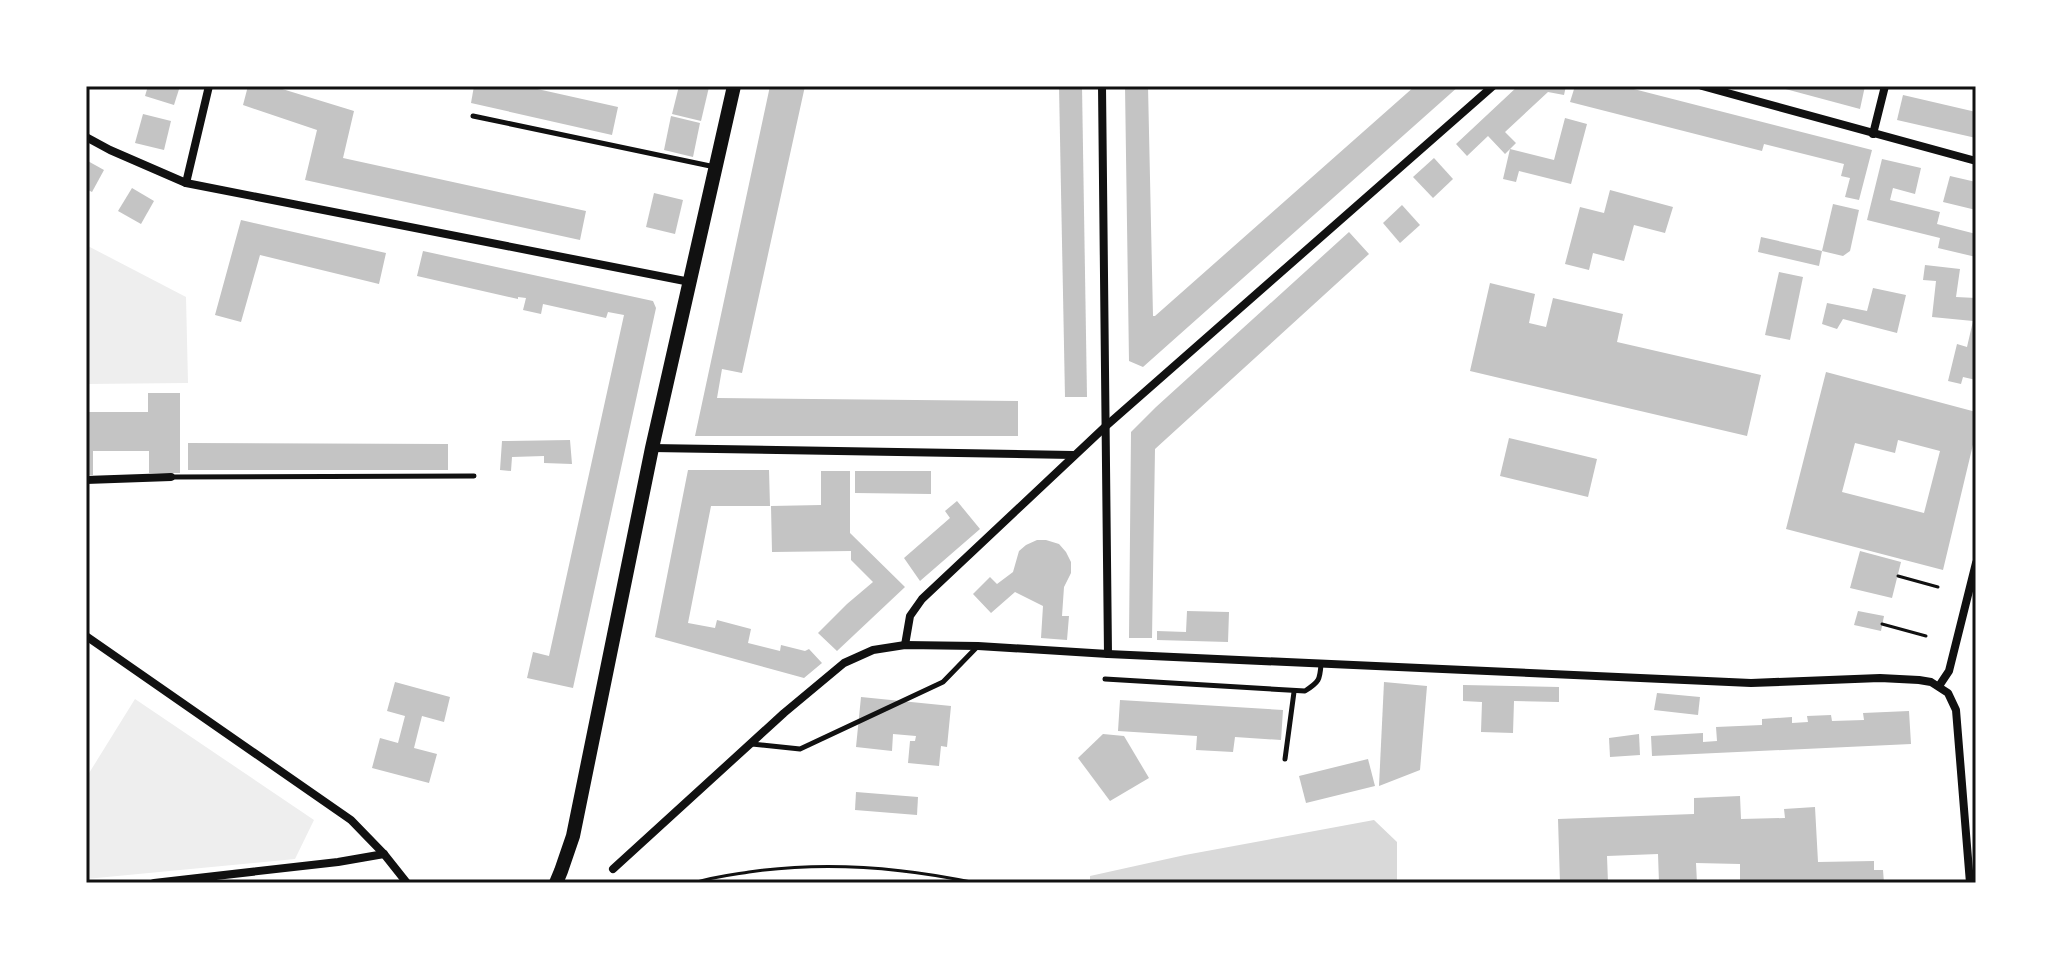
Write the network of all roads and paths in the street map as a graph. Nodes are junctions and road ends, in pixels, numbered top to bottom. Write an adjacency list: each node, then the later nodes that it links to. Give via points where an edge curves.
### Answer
1 (209, 86): 12 (street)
2 (734, 86): 11 (main road)
3 (1102, 86): 14 (street)
4 (1493, 86): 14 (street)
5 (1702, 86): 8 (street)
6 (1885, 86): 8 (street)
7 (473, 116): 11 (lane)
8 (1873, 134): 10 (street)
9 (86, 137): 12 (street)
10 (1976, 161)
11 (716, 167): 13 (main road)
12 (186, 183): 13 (street)
13 (690, 282): 15 (main road)
14 (1106, 426): 16 (street); 28 (street)
15 (652, 448): 16 (street); 41 (main road, via 573,836)
16 (1074, 455): 26 (street, via 922,599 910,616)
17 (474, 476): 18 (lane)
18 (171, 477): 19 (street)
19 (86, 480)
20 (1976, 563): 31 (street, via 1949,671)
21 (1898, 576): 22 (path)
22 (1938, 587)
23 (1882, 624): 25 (path)
24 (86, 636): 37 (street, via 351,820)
25 (1926, 636)
26 (905, 645): 27 (street); 33 (street, via 873,650 844,663)
27 (978, 646): 28 (street); 33 (lane, via 943,682 800,749)
28 (1108, 654): 29 (street)
29 (1321, 663): 31 (street, via 1751,683 1880,678); 32 (lane, via 1315,684)
30 (1105, 679): 32 (lane)
31 (1939, 686): 36 (street, via 1956,710)
32 (1294, 692): 34 (lane)
33 (752, 744): 38 (street)
34 (1285, 759)
35 (1976, 807): 36 (street)
36 (1964, 808): 44 (street)
37 (384, 854): 39 (street); 40 (street)
38 (613, 869)
39 (154, 883)
40 (407, 883)
41 (556, 883)
42 (694, 883): 43 (path, via 772,869 832,866)
43 (976, 883)
44 (1970, 883)

